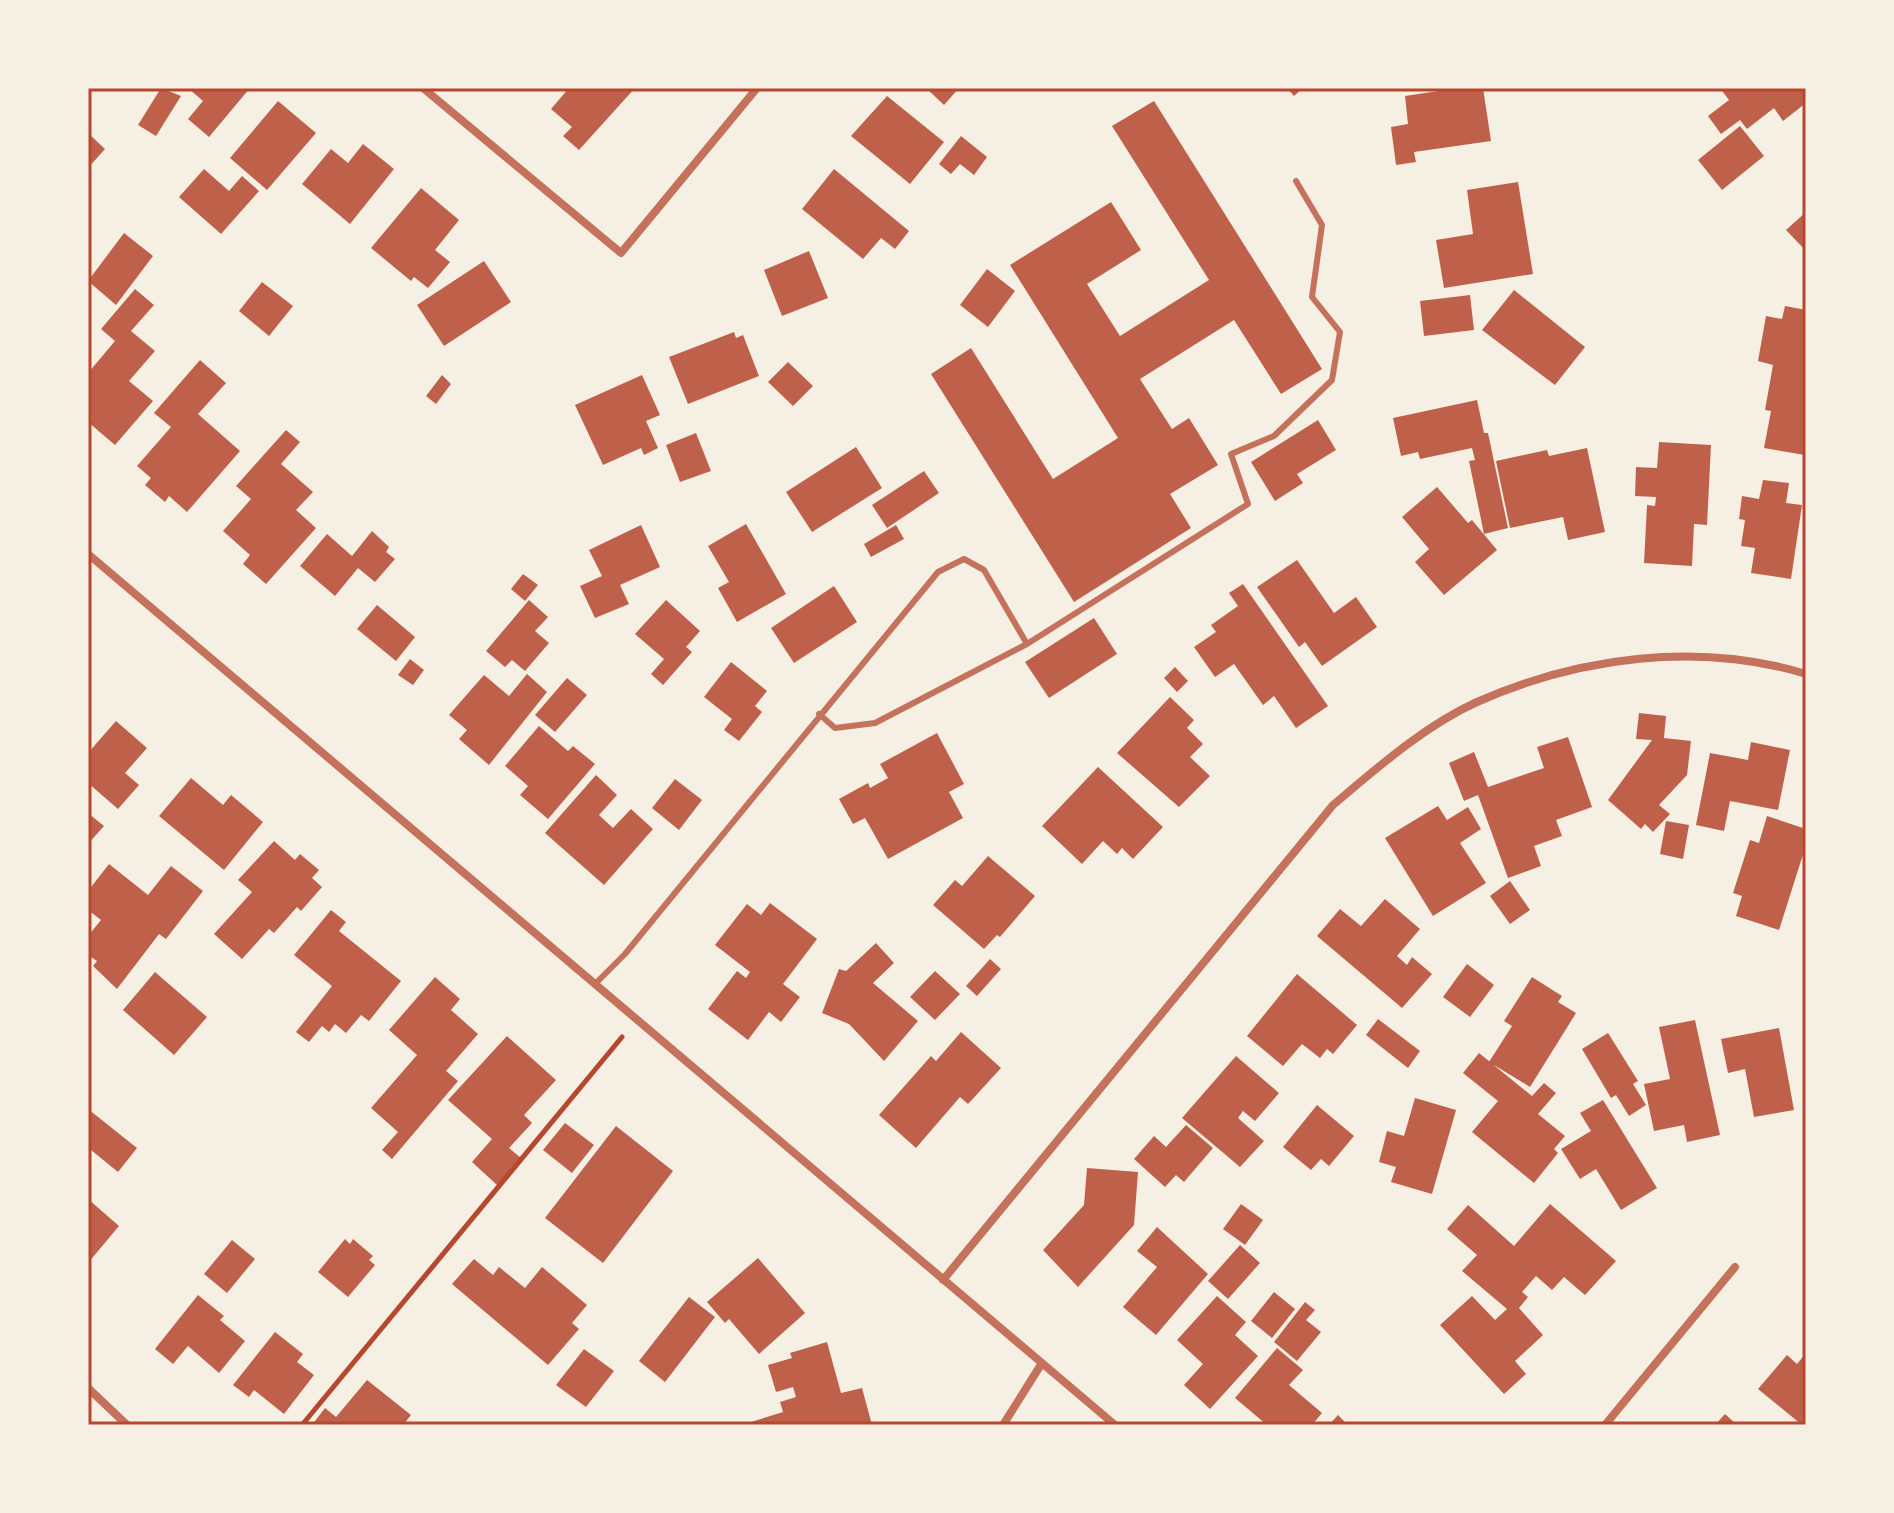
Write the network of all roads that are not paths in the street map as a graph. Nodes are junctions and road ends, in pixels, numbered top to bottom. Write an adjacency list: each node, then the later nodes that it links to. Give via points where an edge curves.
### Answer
1 (423, 88): 2 (street, via 621,253)
2 (757, 88)
3 (1296, 181): 5 (lane, via 1322,225 1312,297 1340,332 1332,380 1274,436 1231,454 1248,504)
4 (88, 554): 8 (street)
5 (1027, 644): 7 (lane, via 875,723 835,728); 7 (lane, via 984,570 964,559 938,572)
6 (1806, 674): 10 (street, via 1720,658 1639,659 1562,670 1475,703 1394,753 1323,816)
7 (819, 714): 8 (lane)
8 (595, 984): 10 (street)
9 (1735, 1267): 16 (street)
10 (943, 1280): 11 (street)
11 (1042, 1363): 14 (street); 15 (street)
12 (88, 1388): 13 (street)
13 (127, 1425)
14 (1003, 1425)
15 (1115, 1425)
16 (1605, 1425)

